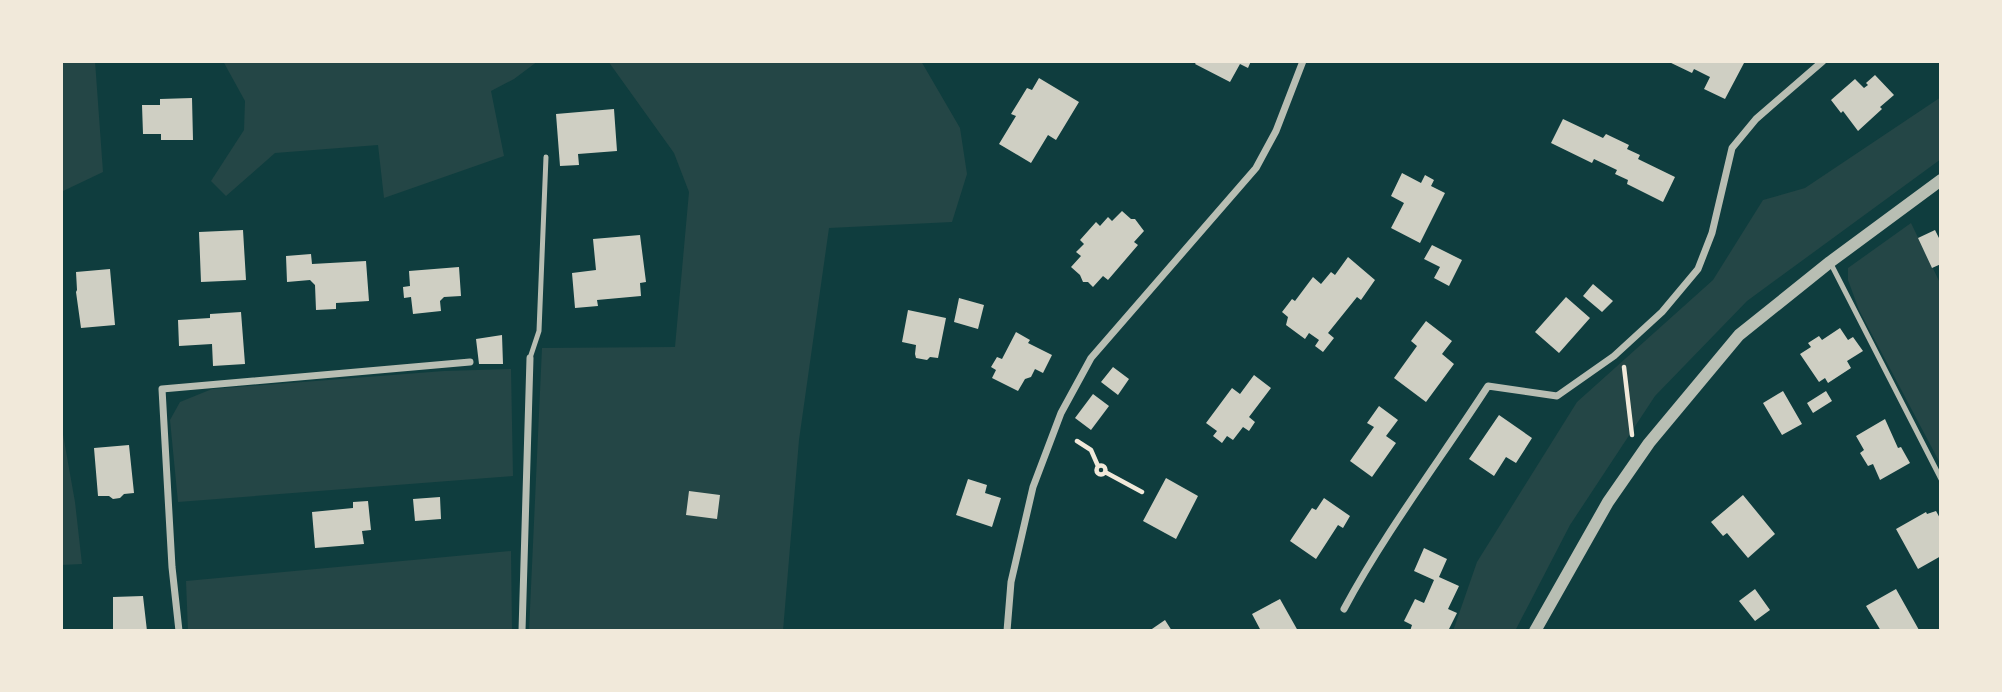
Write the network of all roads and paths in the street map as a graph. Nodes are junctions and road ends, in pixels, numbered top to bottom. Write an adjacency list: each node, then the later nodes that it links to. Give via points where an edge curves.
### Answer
1 (1303, 61): 16 (street, via 1256,168 1091,358 1061,413 1033,487 1012,582)
2 (1823, 61): 13 (street, via 1756,119 1732,148 1712,233 1698,269 1662,312 1614,356 1557,396 1488,386 1378,548)
3 (546, 157): 6 (lane, via 539,331)
4 (1941, 180): 5 (street)
5 (1830, 262): 11 (lane); 17 (street, via 1739,335 1649,443 1608,502)
6 (530, 358): 15 (street)
7 (470, 362): 14 (street, via 162,389)
8 (1624, 365): 9 (path)
9 (1633, 439)
10 (1077, 440): 12 (path, via 1091,450 1105,472)
11 (1941, 479)
12 (1142, 492)
13 (1344, 609)
14 (179, 631)
15 (522, 631)
16 (1007, 631)
17 (1535, 631)

